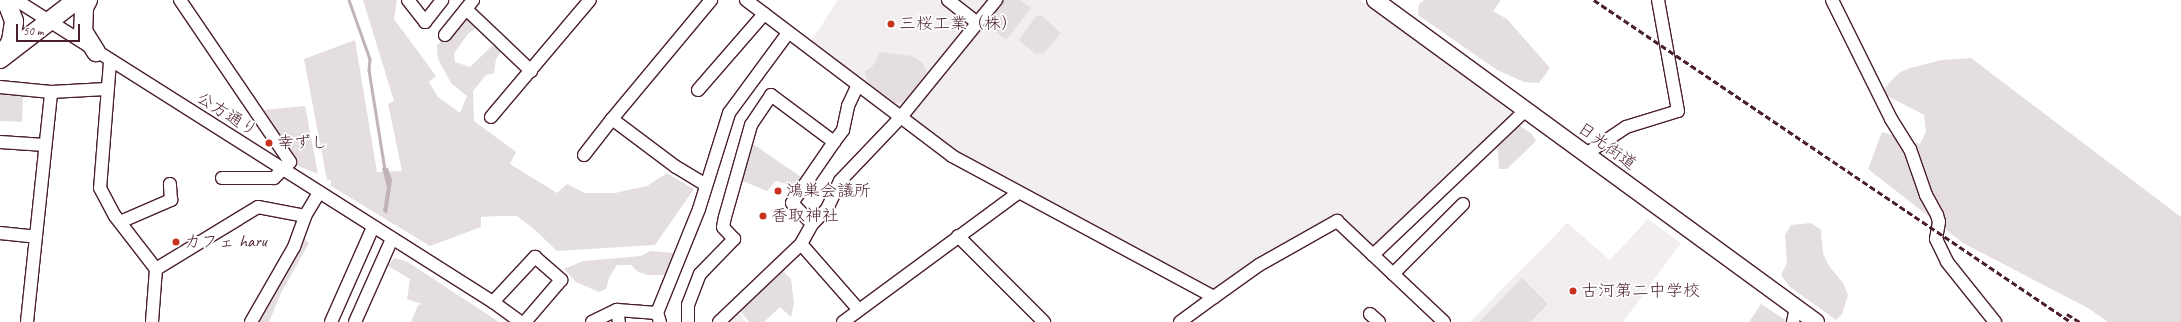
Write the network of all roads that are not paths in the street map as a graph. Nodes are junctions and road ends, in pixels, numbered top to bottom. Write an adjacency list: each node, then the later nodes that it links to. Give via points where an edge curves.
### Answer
1 (6, 0): 23 (highway, via 12,11 14,26 11,41)
2 (16, 0): 18 (street, 公方通り)
3 (77, 0): 18 (highway)
4 (88, 0): 22 (highway, via 84,8 83,31)
5 (180, 0): 39 (street, via 287,155 290,162)
6 (408, 0): 7 (street, via 425,22)
7 (442, 0)
8 (590, 0): 24 (street)
9 (711, 0): 33 (street)
10 (746, 0): 17 (street)
11 (948, 0): 19 (street)
12 (996, 0): 19 (street)
13 (1375, 0): 30 (main road, 日光街道)
14 (1658, 0): 37 (street, via 1678,111 1626,126)
15 (1832, 0): 79 (street, via 1891,119 1910,149 1926,195 1940,222 1936,239 1947,262)
16 (470, 4): 21 (street); 24 (street)
17 (762, 7): 20 (street); 28 (street)
18 (48, 21): 22 (street, 公方通り); 23 (highway)
19 (977, 23): 32 (street)
20 (788, 33): 25 (street); 42 (street, via 730,113)
21 (445, 35)
22 (103, 57): 27 (street); 39 (street, 公方通り)
23 (1, 58)
24 (531, 71): 31 (street)
25 (858, 85): 32 (street); 35 (street, via 848,106 843,130)
26 (0, 87): 29 (street)
27 (106, 89): 29 (street); 47 (street, via 100,188)
28 (698, 90)
29 (51, 92): 36 (street)
30 (1526, 110): 37 (main road, 日光街道); 55 (street)
31 (491, 117)
32 (901, 117): 44 (street, via 952,156); 48 (street, via 840,181 827,209)
33 (612, 119): 38 (street); 42 (street, via 676,167)
34 (0, 142): 36 (street)
35 (834, 142): 48 (street, via 792,203); 73 (street, via 771,95 751,125 725,217 723,227 734,239 700,274 688,305)
36 (45, 145): 52 (street)
37 (1586, 154): 61 (main road, 日光街道)
38 (584, 155)
39 (284, 170): 40 (street, via 274,178); 43 (street, 公方通り)
40 (222, 178)
41 (170, 184): 47 (street, via 171,200)
42 (706, 185): 63 (street)
43 (319, 193): 46 (street); 49 (street, 公方通り)
44 (1018, 193): 51 (street); 58 (street)
45 (1463, 204): 57 (street)
46 (305, 216): 56 (street, via 258,207); 67 (street, via 294,247)
47 (120, 222): 56 (street)
48 (812, 224): 54 (street)
49 (373, 227): 53 (street, 公方通り); 68 (street)
50 (0, 233): 52 (street)
51 (958, 236): 60 (street); 76 (street)
52 (36, 237): 65 (street)
53 (392, 239): 59 (street, 公方通り); 69 (street)
54 (801, 244): 60 (street); 74 (street)
55 (1373, 255): 57 (street); 58 (street, via 1337,221 1258,265)
56 (156, 269): 66 (street)
57 (1393, 274): 77 (street)
58 (1214, 297): 64 (street)
59 (493, 302): 70 (street, 公方通り); 71 (street, via 535,257 561,280)
60 (858, 315): 75 (street)
61 (1794, 315): 78 (main road, 日光街道)
62 (618, 316): 63 (street); 72 (street)
63 (658, 317)
64 (1186, 321)
65 (27, 322)
66 (152, 322)
67 (251, 322)
68 (331, 322)
69 (356, 322)
70 (521, 322)
71 (525, 322)
72 (592, 322)
73 (688, 322)
74 (719, 322)
75 (843, 322)
76 (1044, 322)
77 (1444, 322)
78 (1816, 322)
79 (1996, 322)

